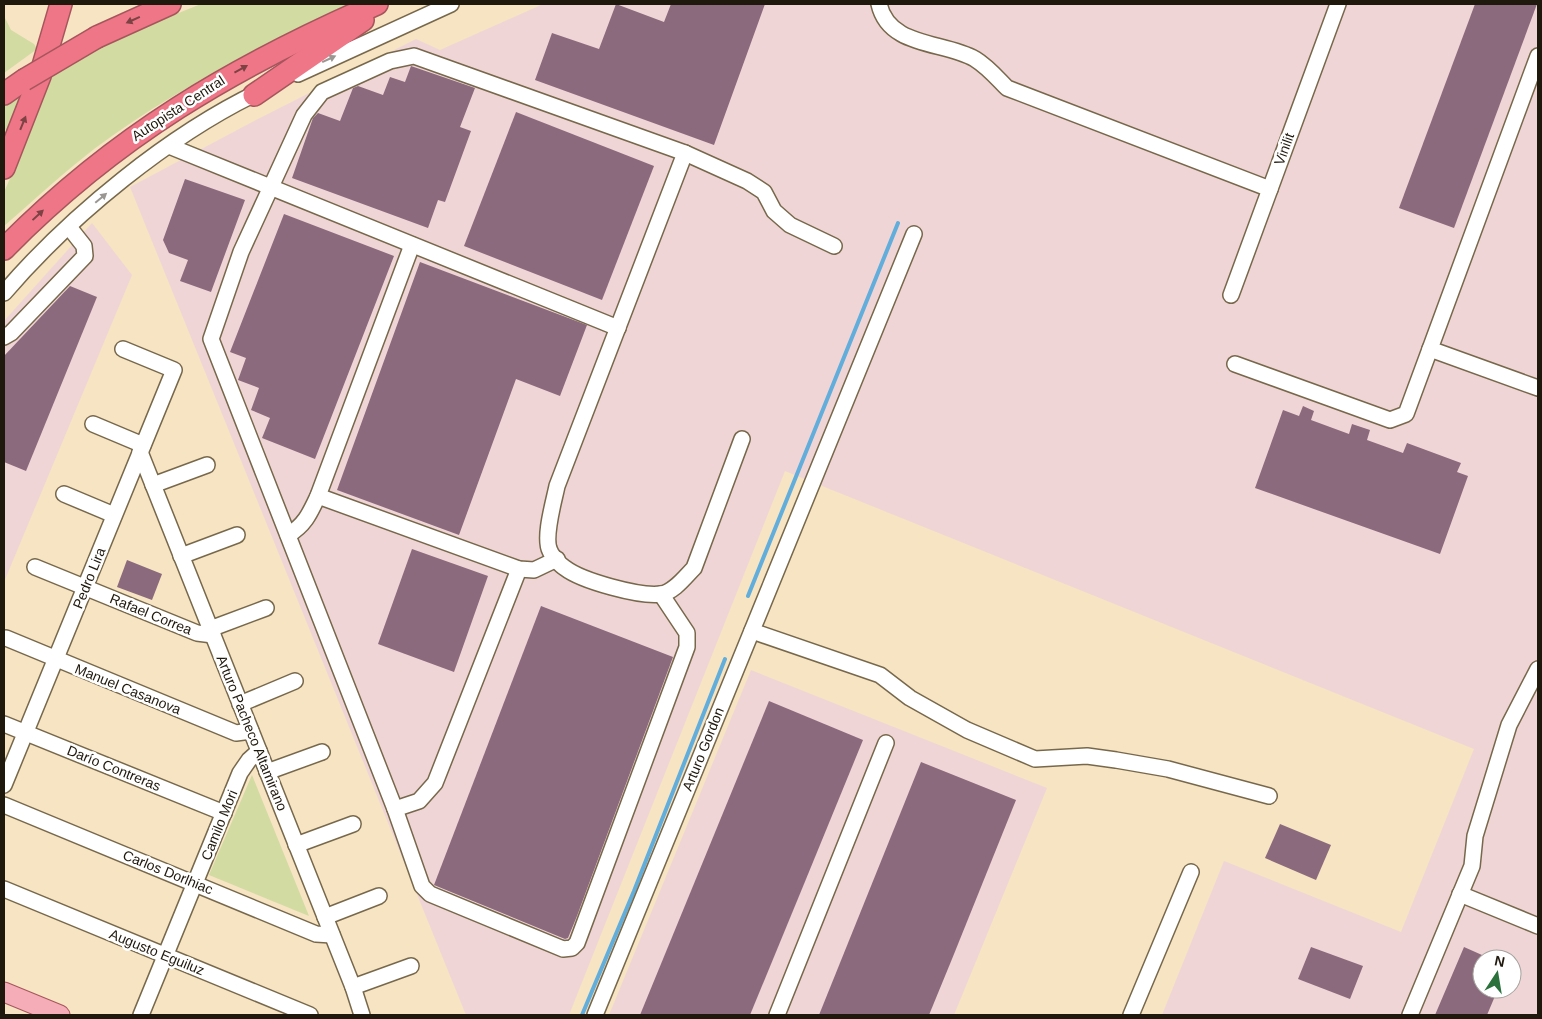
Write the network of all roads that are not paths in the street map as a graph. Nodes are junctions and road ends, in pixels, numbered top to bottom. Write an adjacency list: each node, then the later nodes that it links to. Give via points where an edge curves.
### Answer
1 (61, 4): 13 (highway, one-way to 1, via 37,84)
2 (170, 4): 9 (highway, one-way to 9, bridge, via 97,37)
3 (377, 4): 20 (highway, Autopista Central, one-way to 3, via 78,179 167,113 274,51)
4 (382, 4): 10 (highway, via 354,27)
5 (451, 4): 10 (street, one-way to 5)
6 (879, 4): 15 (street, via 887,23 904,36 974,58 1007,88)
7 (1338, 4): 15 (street, Vinilit)
8 (1538, 56): 26 (street)
9 (4, 94)
10 (254, 94): 11 (street)
11 (170, 146): 14 (street); 16 (street, one-way to 11)
12 (685, 153): 14 (street, via 414,56 390,61 322,92 304,115); 19 (street, via 764,192 774,211 790,225); 23 (street)
13 (4, 168)
14 (270, 187): 18 (street); 37 (street, via 241,252 210,339)
15 (1270, 189): 22 (street, Vinilit)
16 (68, 227): 21 (street); 24 (street, via 84,246 85,256)
17 (914, 234): 46 (street, Arturo Gordon)
18 (412, 245): 23 (street); 35 (street)
19 (834, 246)
20 (4, 249)
21 (4, 293)
22 (1230, 295)
23 (618, 328): 40 (street, via 557,486 549,522 549,550)
24 (4, 338)
25 (123, 349): 31 (street, Pedro Lira, via 174,370)
26 (1430, 349): 27 (street, via 1406,414 1390,420); 28 (street)
27 (1235, 364)
28 (1538, 388)
29 (93, 424): 31 (street)
30 (742, 439): 44 (street, via 694,568 679,584)
31 (141, 449): 33 (street, Arturo Pacheco Altamirano); 36 (street, Pedro Lira)
32 (207, 465): 33 (street)
33 (153, 485): 39 (street, Arturo Pacheco Altamirano)
34 (64, 494): 36 (street)
35 (318, 496): 37 (street, via 307,518); 42 (street)
36 (114, 515): 43 (street, Pedro Lira)
37 (288, 534): 63 (street)
38 (237, 535): 39 (street)
39 (181, 556): 47 (street, Arturo Pacheco Altamirano)
40 (556, 559): 42 (street, via 534,570); 44 (street, via 564,568 587,580 630,591)
41 (35, 567): 43 (street, Rafael Correa)
42 (519, 569): 63 (street, via 435,783 418,800)
43 (85, 588): 47 (street, Rafael Correa, via 197,633); 49 (street, Pedro Lira)
44 (662, 594): 63 (street, via 687,633 688,647 574,946 563,949 430,894 422,886)
45 (266, 608): 47 (street)
46 (752, 631): 61 (street, via 880,675 910,698 967,730 1035,760 1087,756 1116,760 1168,769); 83 (street, Arturo Gordon)
47 (211, 632): 52 (street, Arturo Pacheco Altamirano)
48 (6, 638): 49 (street, Manuel Casanova)
49 (56, 659): 54 (street, Manuel Casanova, via 236,733); 55 (street, Pedro Lira)
50 (1538, 669): 70 (street, via 1508,725 1475,836 1472,866)
51 (295, 681): 52 (street)
52 (240, 704): 54 (street, Arturo Pacheco Altamirano)
53 (4, 724): 55 (street, Darío Contreras)
54 (251, 731): 57 (street, Arturo Pacheco Altamirano)
55 (25, 732): 60 (street, Pedro Lira); 64 (street, Darío Contreras)
56 (886, 743): 84 (street)
57 (259, 751): 59 (street, Arturo Pacheco Altamirano); 64 (street, Camilo Mori, via 244,766)
58 (322, 752): 59 (street)
59 (267, 772): 66 (street, Arturo Pacheco Altamirano)
60 (4, 785)
61 (1269, 796)
62 (4, 805): 68 (street, Carlos Dorlhiac)
63 (395, 809)
64 (224, 813): 68 (street, Camilo Mori)
65 (352, 824): 66 (street)
66 (296, 845): 72 (street, Arturo Pacheco Altamirano)
67 (1191, 872): 85 (street)
68 (195, 883): 74 (street, Carlos Dorlhiac, via 316,934); 75 (street, Camilo Mori)
69 (4, 889): 75 (street, Augusto Eguiluz)
70 (1460, 894): 73 (street); 86 (street)
71 (379, 896): 72 (street)
72 (325, 917): 74 (street, Arturo Pacheco Altamirano)
73 (1538, 926)
74 (332, 935): 77 (street, Arturo Pacheco Altamirano)
75 (165, 955): 80 (street, Camilo Mori); 81 (street, Augusto Eguiluz)
76 (411, 966): 77 (street)
77 (353, 987): 82 (street, Arturo Pacheco Altamirano)
78 (6, 993): 79 (main road)
79 (60, 1015)
80 (141, 1015)
81 (310, 1015)
82 (362, 1015)
83 (595, 1015)
84 (777, 1015)
85 (1131, 1015)
86 (1410, 1015)

